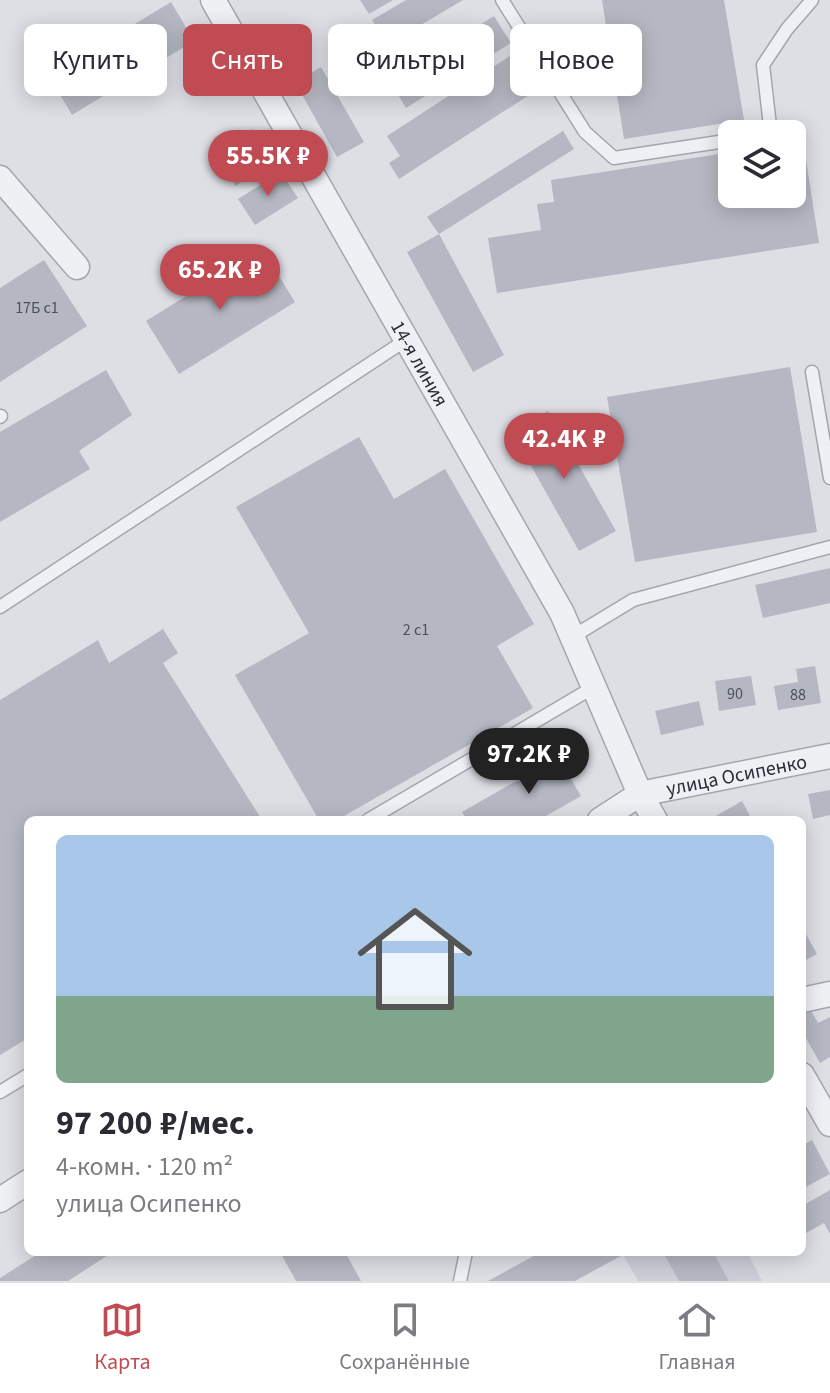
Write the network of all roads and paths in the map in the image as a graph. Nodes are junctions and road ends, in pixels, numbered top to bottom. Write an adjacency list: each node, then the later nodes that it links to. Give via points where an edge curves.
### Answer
1 (213, 0): 8 (street, 14-я линия)
2 (502, 0): 5 (lane, via 585,132 614,158)
3 (812, 0): 4 (lane, via 763,65)
4 (769, 120)
5 (718, 142)
6 (0, 178): 7 (street)
7 (77, 267)
8 (406, 340): 12 (lane); 13 (street, 14-я линия)
9 (812, 372): 10 (lane)
10 (830, 478)
11 (830, 547): 13 (lane, via 633,600)
12 (0, 607)
13 (572, 637): 14 (street, 14-я линия)
14 (594, 687): 16 (street, 14-я линия); 17 (lane)
15 (830, 756): 16 (street, улица Осипенко)
16 (640, 794): 18 (street, улица Осипенко); 19 (street, 14-я линия)
17 (375, 816)
18 (606, 816)
19 (653, 816)
20 (830, 994): 21 (street)
21 (806, 999)
22 (24, 1077): 24 (lane)
23 (806, 1082): 25 (street)
24 (0, 1092)
25 (830, 1124)
26 (24, 1185): 27 (street)
27 (0, 1200)
28 (465, 1256): 29 (lane)
29 (460, 1281)

